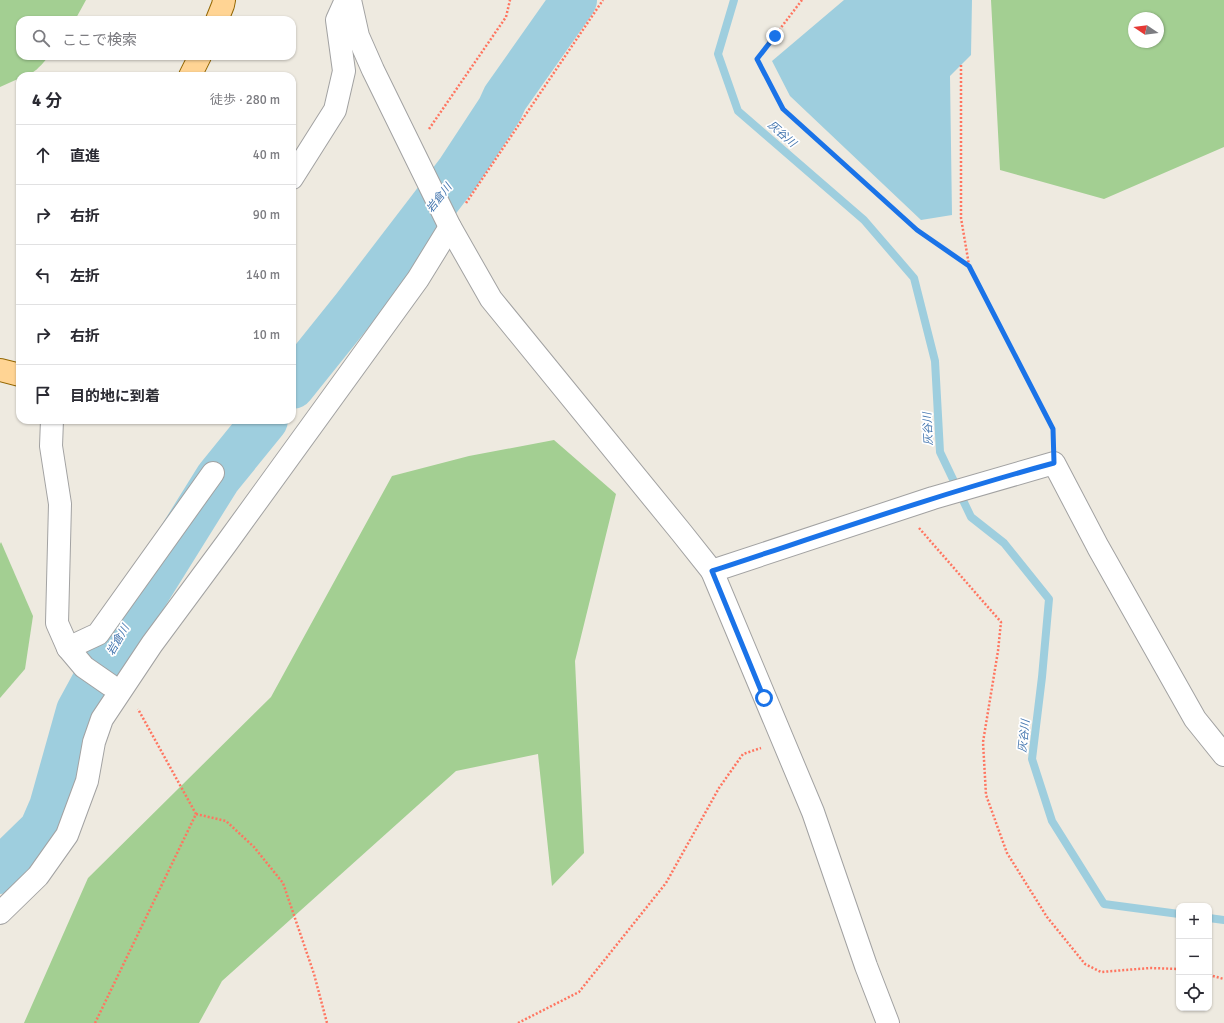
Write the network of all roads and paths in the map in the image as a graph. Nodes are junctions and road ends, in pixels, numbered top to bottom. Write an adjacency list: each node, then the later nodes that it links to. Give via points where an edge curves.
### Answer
1 (224, 0): 7 (main road)
2 (346, 0): 12 (street, via 337,20 344,71 335,110)
3 (350, 0): 11 (street, via 358,36)
4 (510, 0): 11 (path, via 506,17)
5 (603, 0): 13 (path)
6 (802, 0): 14 (path, via 757,59 783,109 917,230)
7 (219, 16)
8 (198, 60): 10 (main road)
9 (961, 65): 14 (path, via 961,218)
10 (192, 72)
11 (413, 152): 13 (street)
12 (296, 172)
13 (450, 227): 21 (street, via 491,299); 23 (street, via 418,279 152,644)
14 (969, 266): 18 (path, via 1053,429)
15 (0, 370): 16 (main road)
16 (16, 374)
17 (52, 424): 22 (street, via 51,446 60,504 57,623)
18 (1054, 463): 20 (street); 25 (street, via 1195,720)
19 (213, 473): 22 (street, via 98,634)
20 (902, 508): 21 (street); 28 (path, via 1001,622 983,742 986,795 1007,853 1047,917 1085,964 1101,972)
21 (712, 571): 24 (street)
22 (68, 648): 23 (street, via 84,667)
23 (115, 688): 26 (path, via 139,711); 27 (street, via 94,742 87,781 67,835 38,876)
24 (782, 740): 33 (path, via 743,754 719,788 666,883 579,992); 34 (street, via 813,812)
25 (1224, 755)
26 (196, 814): 31 (path); 32 (path, via 226,821 254,847 284,883)
27 (0, 913)
28 (1176, 969)
29 (1212, 976): 30 (path)
30 (1224, 979)
31 (95, 1023)
32 (327, 1023)
33 (518, 1023)
34 (888, 1023)

